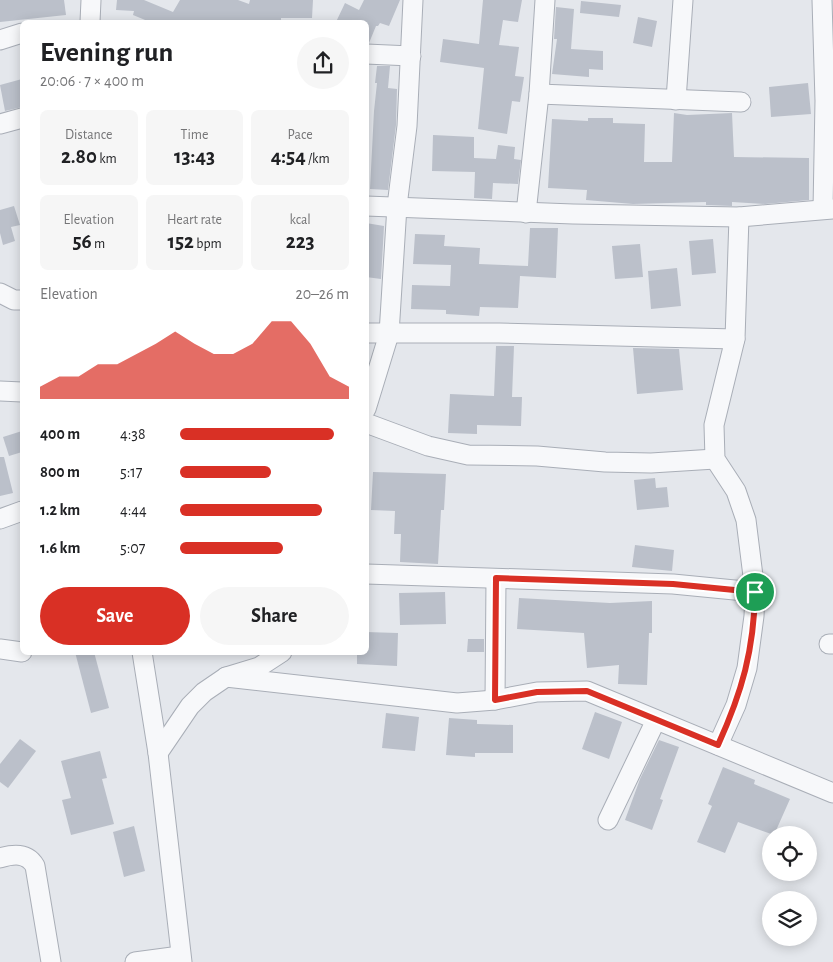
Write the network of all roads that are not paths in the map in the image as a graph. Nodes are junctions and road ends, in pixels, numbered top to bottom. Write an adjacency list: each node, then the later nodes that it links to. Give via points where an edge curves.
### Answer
1 (91, 0): 6 (street)
2 (413, 0): 10 (street)
3 (545, 0): 11 (street)
4 (683, 0): 12 (street)
5 (822, 0): 13 (street)
6 (90, 20)
7 (20, 34): 8 (street)
8 (0, 40)
9 (369, 54): 10 (street)
10 (411, 56): 18 (street, via 407,126)
11 (539, 94): 12 (street); 20 (street)
12 (676, 100): 14 (street)
13 (829, 101): 19 (street)
14 (741, 102)
15 (20, 119): 16 (street)
16 (0, 124)
17 (369, 206): 18 (street)
18 (397, 206): 20 (street); 25 (street)
19 (828, 209): 21 (street)
20 (526, 213): 21 (street)
21 (739, 217): 26 (street)
22 (0, 293): 23 (street)
23 (20, 300)
24 (369, 333): 25 (street)
25 (389, 334): 26 (street, via 499,332); 29 (street)
26 (735, 340): 31 (street, via 714,425)
27 (0, 391): 28 (street)
28 (20, 392)
29 (369, 399)
30 (369, 424): 31 (street, via 428,446 468,455 651,463)
31 (715, 459): 36 (street, via 736,491 746,520)
32 (20, 512): 33 (street)
33 (0, 519)
34 (369, 574): 35 (street)
35 (496, 578): 36 (street, via 673,584); 42 (street)
36 (755, 592): 44 (street, via 747,668 736,705)
37 (0, 649): 38 (street)
38 (20, 652)
39 (142, 655): 45 (street)
40 (277, 655): 41 (street, via 259,667)
41 (226, 677): 42 (street, via 420,700 457,703); 45 (street, via 190,706)
42 (495, 700): 43 (street, via 537,692 587,691)
43 (656, 720): 44 (street); 47 (street)
44 (718, 745): 46 (street)
45 (158, 753): 49 (street)
46 (833, 792)
47 (608, 820)
48 (0, 858): 50 (street, via 14,854 25,857 35,866)
49 (181, 959): 51 (street)
50 (51, 962)
51 (135, 962)

